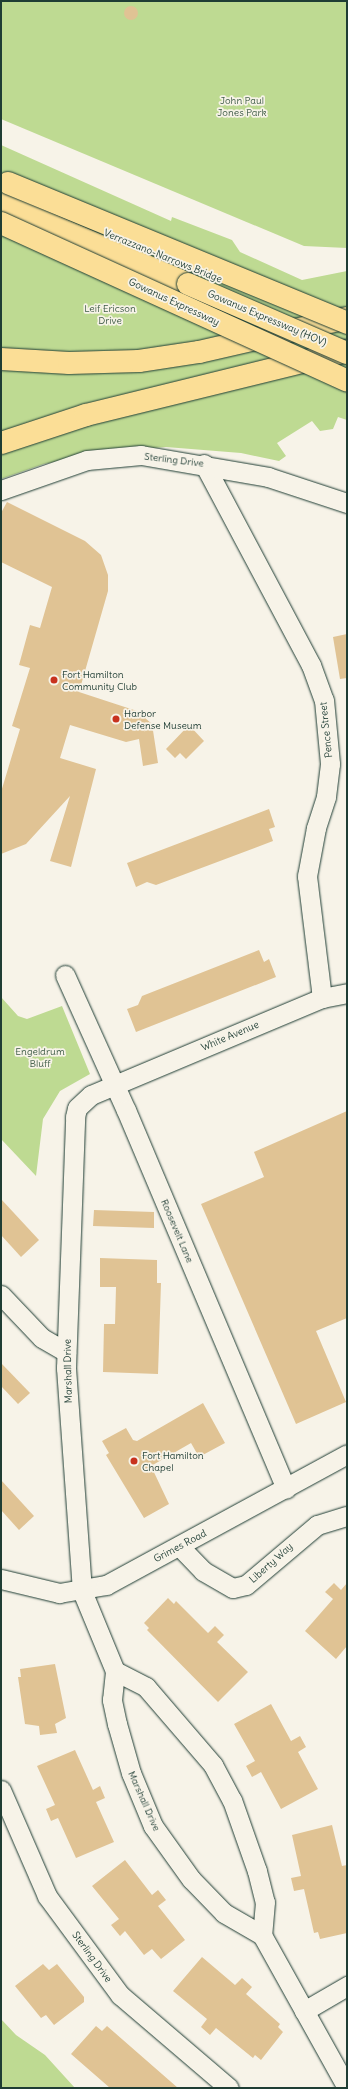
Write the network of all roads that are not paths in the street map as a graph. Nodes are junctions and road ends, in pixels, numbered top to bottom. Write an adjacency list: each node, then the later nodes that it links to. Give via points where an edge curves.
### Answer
1 (8, 194): 3 (highway); 4 (highway, Verrazzano-Narrows Bridge)
2 (1, 221): 3 (highway); 9 (highway, Gowanus Expressway, bridge)
3 (188, 284): 7 (highway, Gowanus Expressway (HOV), bridge)
4 (340, 321): 5 (highway); 6 (highway); 8 (highway, via 199,352 139,361 69,363)
5 (347, 328)
6 (347, 333)
7 (347, 352): 10 (highway, via 86,415)
8 (1, 359)
9 (347, 381)
10 (1, 443)
11 (204, 464): 12 (street, Sterling Drive, via 141,456 87,460); 13 (street, Sterling Drive, via 268,477); 16 (street, Pence Street, via 311,665 324,700 329,770 307,876)
12 (1, 490)
13 (347, 503)
14 (65, 975): 17 (street, Roosevelt Lane)
15 (347, 993): 16 (street, White Avenue)
16 (322, 998): 17 (street, White Avenue)
17 (114, 1084): 19 (street, Marshall Drive, via 83,1101 75,1117); 21 (street, Roosevelt Lane)
18 (1, 1295): 19 (street, via 42,1338)
19 (66, 1352): 25 (street, Marshall Drive)
20 (347, 1454): 21 (street, Grimes Road)
21 (286, 1489): 23 (street, Grimes Road)
22 (347, 1516): 23 (street, Liberty Way, via 317,1525 246,1585 233,1588 217,1582)
23 (179, 1546): 25 (street, Grimes Road, via 106,1586)
24 (1, 1579): 25 (street, Grimes Road, via 59,1593)
25 (82, 1591): 26 (street, Marshall Drive)
26 (115, 1671): 28 (street, via 146,1687 194,1740 226,1788 265,1902); 28 (street, Marshall Drive, via 112,1700 117,1724 131,1773 153,1826 191,1879 224,1914)
27 (1, 1790): 31 (street, Sterling Drive, via 47,1896 120,1995)
28 (262, 1935): 30 (street)
29 (347, 1986): 30 (street)
30 (304, 2011): 32 (street)
31 (229, 2088)
32 (347, 2088)

